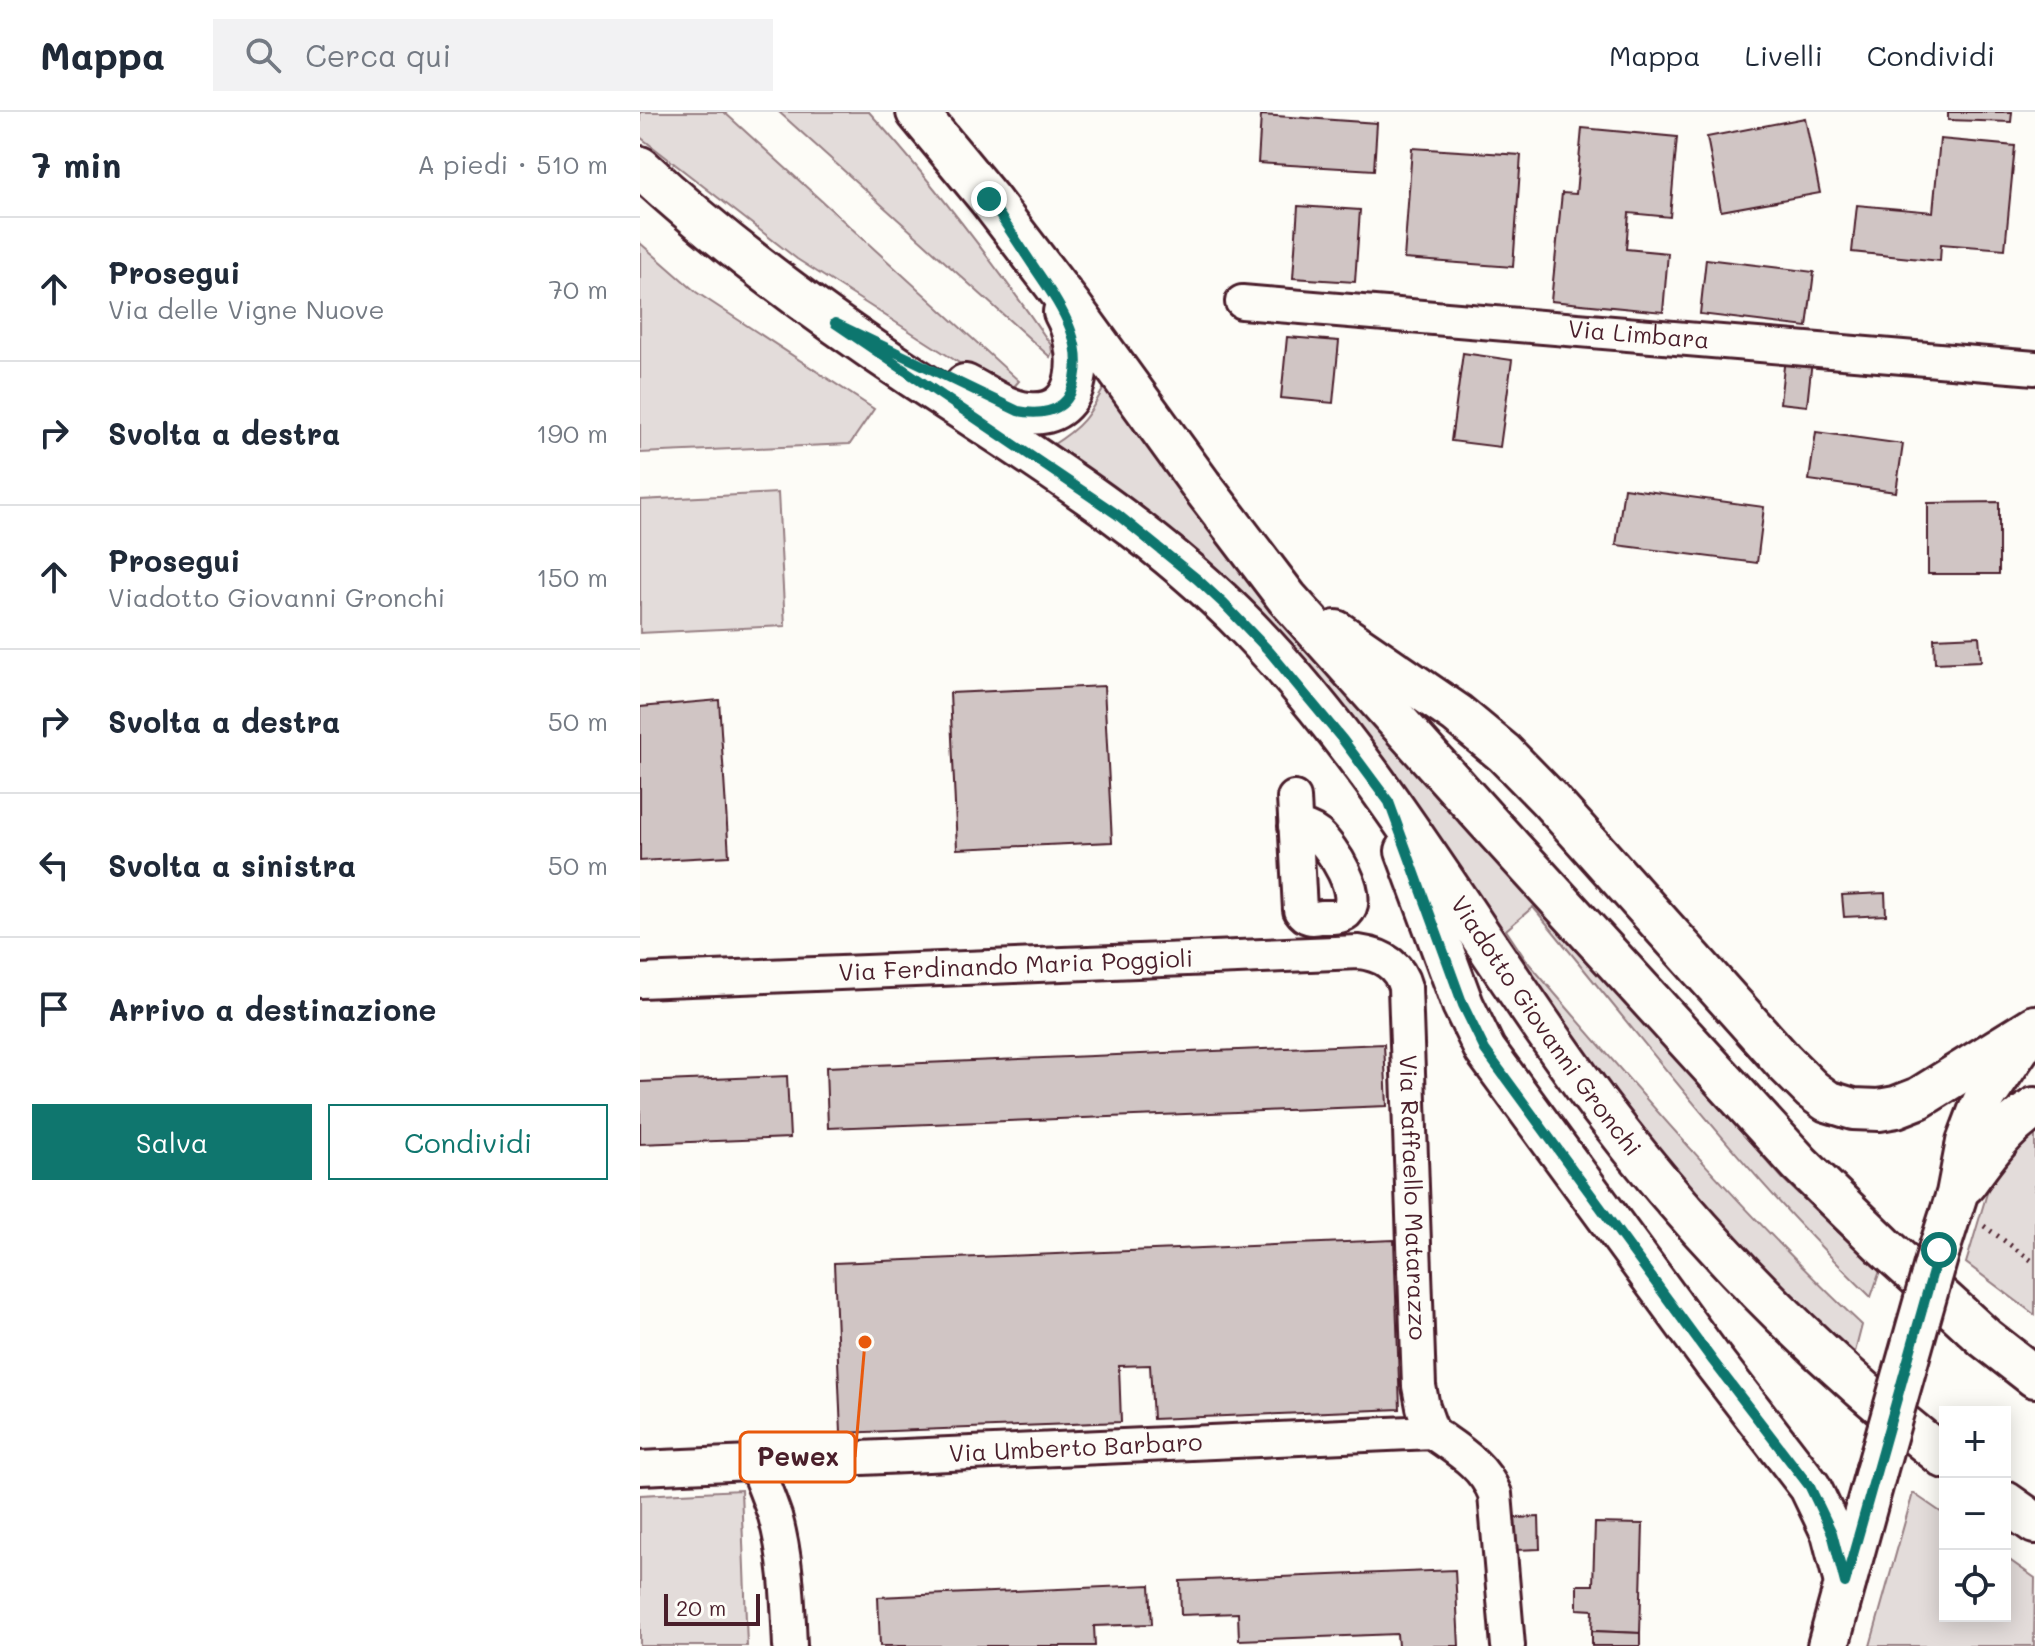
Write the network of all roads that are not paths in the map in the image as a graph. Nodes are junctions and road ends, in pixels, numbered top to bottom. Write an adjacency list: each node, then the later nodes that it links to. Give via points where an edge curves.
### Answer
1 (917, 112): 3 (main road)
2 (640, 167): 5 (main road, Viadotto Giovanni Gronchi, via 694,216)
3 (989, 199): 5 (main road, via 1068,320 1077,367 1063,404 1045,412 1018,411); 7 (main road)
4 (1242, 302): 6 (street, Via Limbara)
5 (835, 323): 8 (main road, Viadotto Giovanni Gronchi, via 1091,496 1197,579 1286,670)
6 (2035, 368)
7 (1287, 598): 13 (main road, via 1457,714 1504,753 1784,1062 1827,1101 1871,1110 1910,1102); 16 (main road, via 1800,1164)
8 (1389, 802): 18 (main road, Viadotto Giovanni Gronchi, via 1579,1078 1645,1164 1788,1319); 23 (main road, via 1463,1005 1485,1050 1810,1487 1832,1533)
9 (1325, 917): 9 (street, via 1348,911 1345,873 1320,836 1295,812 1300,910 1311,919); 10 (street)
10 (1327, 954): 11 (street, Via Ferdinando Maria Poggioli, via 1359,952); 12 (street, Via Ferdinando Maria Poggioli)
11 (1391, 963): 17 (street, Via Raffaello Matarazzo, via 1405,987 1419,1386)
12 (640, 981)
13 (2035, 1026): 15 (main road, via 1978,1113)
14 (2035, 1108): 15 (main road, via 1988,1152)
15 (1955, 1199): 23 (main road, bridge)
16 (2028, 1372)
17 (1432, 1432): 19 (street, Via Umberto Barbaro); 25 (street, via 1470,1459 1491,1484)
18 (1939, 1453)
19 (755, 1464): 20 (street, Via Umberto Barbaro); 24 (street, via 782,1552)
20 (640, 1468)
21 (2011, 1506): 22 (main road)
22 (2035, 1523)
23 (1845, 1583): 26 (main road)
24 (790, 1646)
25 (1508, 1646)
26 (1828, 1646)

